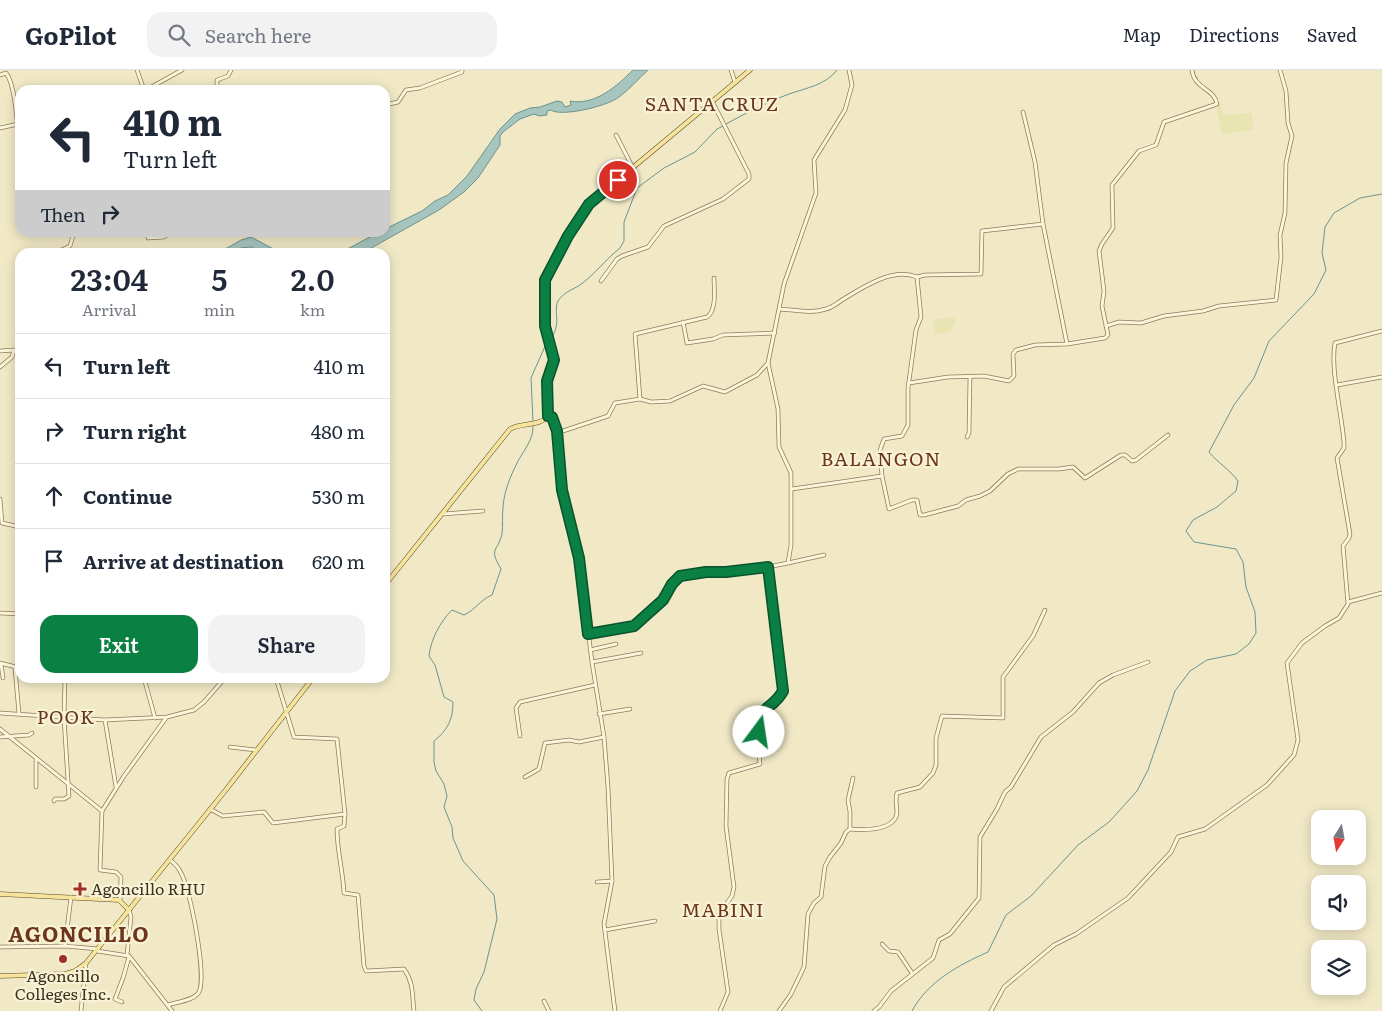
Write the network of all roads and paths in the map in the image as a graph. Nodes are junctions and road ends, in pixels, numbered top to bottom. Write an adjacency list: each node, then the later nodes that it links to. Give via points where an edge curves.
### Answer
1 (137, 70): 12 (street)
2 (182, 70): 13 (street)
3 (231, 70): 14 (street, via 228,76 217,80)
4 (462, 70): 17 (street, via 420,88 406,90 398,102)
5 (731, 70): 11 (street)
6 (750, 70): 11 (main road)
7 (849, 70): 31 (street, via 852,85 845,110 814,160 816,193 784,284)
8 (1192, 70): 33 (street, via 1192,77 1214,96 1217,104 1164,122 1156,144 1139,152 1112,185 1113,228 1100,251)
9 (1280, 70): 33 (street, via 1292,136 1286,164 1285,213 1280,235 1276,300 1219,306 1141,323 1119,322)
10 (0, 75): 15 (street, via 8,74)
11 (735, 82): 16 (main road)
12 (143, 85)
13 (154, 85)
14 (217, 85)
15 (15, 101)
16 (712, 102): 22 (main road); 30 (street, via 749,179 723,199 664,226 648,247 617,259)
17 (390, 104)
18 (1022, 112): 23 (street, via 1035,162)
19 (15, 125): 20 (street)
20 (0, 128)
21 (616, 135): 22 (street)
22 (633, 168): 45 (main road, via 589,204 545,280 545,326 554,360 547,381)
23 (1043, 224): 28 (street, via 982,230 980,274); 36 (street)
24 (73, 237): 27 (street, via 70,246)
25 (165, 237): 26 (street)
26 (148, 238)
27 (66, 248)
28 (917, 277): 31 (street, via 908,274 885,277 832,307 814,312); 42 (street, via 921,317 916,330)
29 (714, 278): 32 (street, via 711,314)
30 (601, 281)
31 (780, 309): 35 (street)
32 (683, 322): 35 (street, via 687,343 723,334); 44 (street, via 635,334)
33 (1106, 326): 36 (street, via 1106,338)
34 (1382, 331): 43 (street, via 1335,343)
35 (775, 333): 38 (street)
36 (1067, 344): 40 (street, via 1036,345 1016,350 1013,354 1014,376 1010,381)
37 (0, 351): 39 (street, via 14,350 12,357)
38 (768, 363): 44 (street, via 757,375 725,392 703,386 670,401); 50 (street, via 778,409 778,447 789,466)
39 (0, 367)
40 (970, 376): 42 (street); 48 (street)
41 (1382, 377): 43 (street)
42 (909, 383): 49 (street, via 908,425 902,436 886,438 882,442)
43 (1337, 385): 60 (street, via 1344,443 1337,458 1350,534 1344,546)
44 (640, 399): 46 (street, via 615,403 608,416)
45 (548, 416): 46 (street, via 552,417); 53 (main road, via 546,420 517,424 510,429)
46 (557, 433): 64 (street, via 562,490 579,558)
47 (1168, 435): 49 (street, via 1136,460 1121,456 1085,478 1073,467 1018,469 980,496 924,515 920,515 917,500 889,509)
48 (967, 437)
49 (882, 476): 50 (street)
50 (792, 489): 56 (street)
51 (0, 499): 54 (street, via 2,523)
52 (484, 511): 53 (street)
53 (443, 514): 58 (main road)
54 (15, 526)
55 (824, 555): 56 (street)
56 (788, 563): 57 (street)
57 (768, 567): 64 (street, via 680,576 663,600 634,626); 133 (street, via 783,691 762,711 758,722 760,764 729,773 727,779 726,826 734,887 732,896 719,914 728,992)
58 (390, 579)
59 (1382, 594): 60 (street)
60 (1348, 602): 136 (street, via 1339,618 1302,643 1287,663 1298,740 1294,755 1267,785 1205,829 1178,837 1171,852 1128,898 1076,934 1054,945 1004,986)
61 (1045, 610): 107 (street, via 1033,636 1003,677 1002,718 942,716 936,738 935,768 929,777 917,788 897,793 895,819 875,830)
62 (0, 613): 63 (street)
63 (15, 614)
64 (588, 634): 66 (street)
65 (616, 644): 66 (street)
66 (590, 650): 68 (street)
67 (641, 652): 68 (street)
68 (592, 662): 79 (street)
69 (1148, 662): 123 (street, via 1099,683 1073,712 1041,737 980,837 979,898 950,934 939,940 933,958)
70 (0, 663): 71 (street); 72 (street)
71 (15, 668)
72 (3, 678)
73 (16, 683): 83 (street)
74 (66, 683): 86 (street)
75 (145, 683): 87 (street)
76 (221, 683): 85 (street, via 194,710)
77 (278, 683): 81 (street)
78 (308, 683): 81 (main road)
79 (595, 686): 84 (street); 91 (street, via 520,702 516,708)
80 (630, 708): 84 (street)
81 (287, 711): 96 (main road); 106 (street, via 294,737 337,740)
82 (0, 713): 83 (street)
83 (19, 714): 86 (street)
84 (599, 714): 93 (street)
85 (167, 717): 87 (street); 102 (street)
86 (64, 718): 88 (street); 100 (street)
87 (155, 718): 88 (street)
88 (105, 720): 102 (street)
89 (0, 729): 94 (street)
90 (32, 733): 94 (street)
91 (520, 736)
92 (0, 737): 94 (street)
93 (604, 737): 98 (street, via 545,743 539,769); 109 (street)
94 (10, 738): 97 (street)
95 (230, 747): 96 (street)
96 (256, 750): 104 (main road)
97 (36, 759): 100 (street); 101 (street)
98 (525, 777)
99 (853, 778): 107 (street, via 848,800)
100 (67, 784): 103 (street, via 68,798); 105 (street)
101 (36, 787)
102 (116, 787): 105 (street)
103 (54, 801)
104 (210, 809): 106 (street, via 223,816 264,812 274,823); 108 (main road)
105 (102, 810): 113 (street, via 100,870 116,872 122,877)
106 (345, 814): 130 (street, via 344,826 337,829 337,850 344,892 358,895 364,966 366,971 404,969 411,979)
107 (850, 830): 134 (street, via 825,866 821,897 808,914 804,967)
108 (170, 860): 114 (main road); 127 (street, via 181,872 185,885 196,930 201,980 200,990 195,996)
109 (612, 880): 110 (street); 116 (street)
110 (597, 882)
111 (0, 894): 112 (main road)
112 (71, 898): 113 (main road); 118 (street)
113 (120, 901): 114 (main road)
114 (130, 910): 120 (main road); 121 (street)
115 (655, 921): 116 (street)
116 (605, 930): 132 (street)
117 (882, 944): 123 (street, via 889,951 898,952)
118 (65, 946): 119 (street); 120 (street)
119 (0, 947)
120 (98, 950): 121 (street); 122 (main road)
121 (128, 956): 126 (street, via 115,999); 127 (street)
122 (86, 963): 124 (main road, via 64,974); 128 (street)
123 (912, 973): 135 (street)
124 (0, 976)
125 (544, 1001): 131 (street)
126 (122, 1002)
127 (168, 1005): 129 (street)
128 (81, 1011)
129 (172, 1011)
130 (414, 1011)
131 (549, 1011)
132 (615, 1011)
133 (720, 1011)
134 (779, 1011)
135 (874, 1011)
136 (991, 1011)

